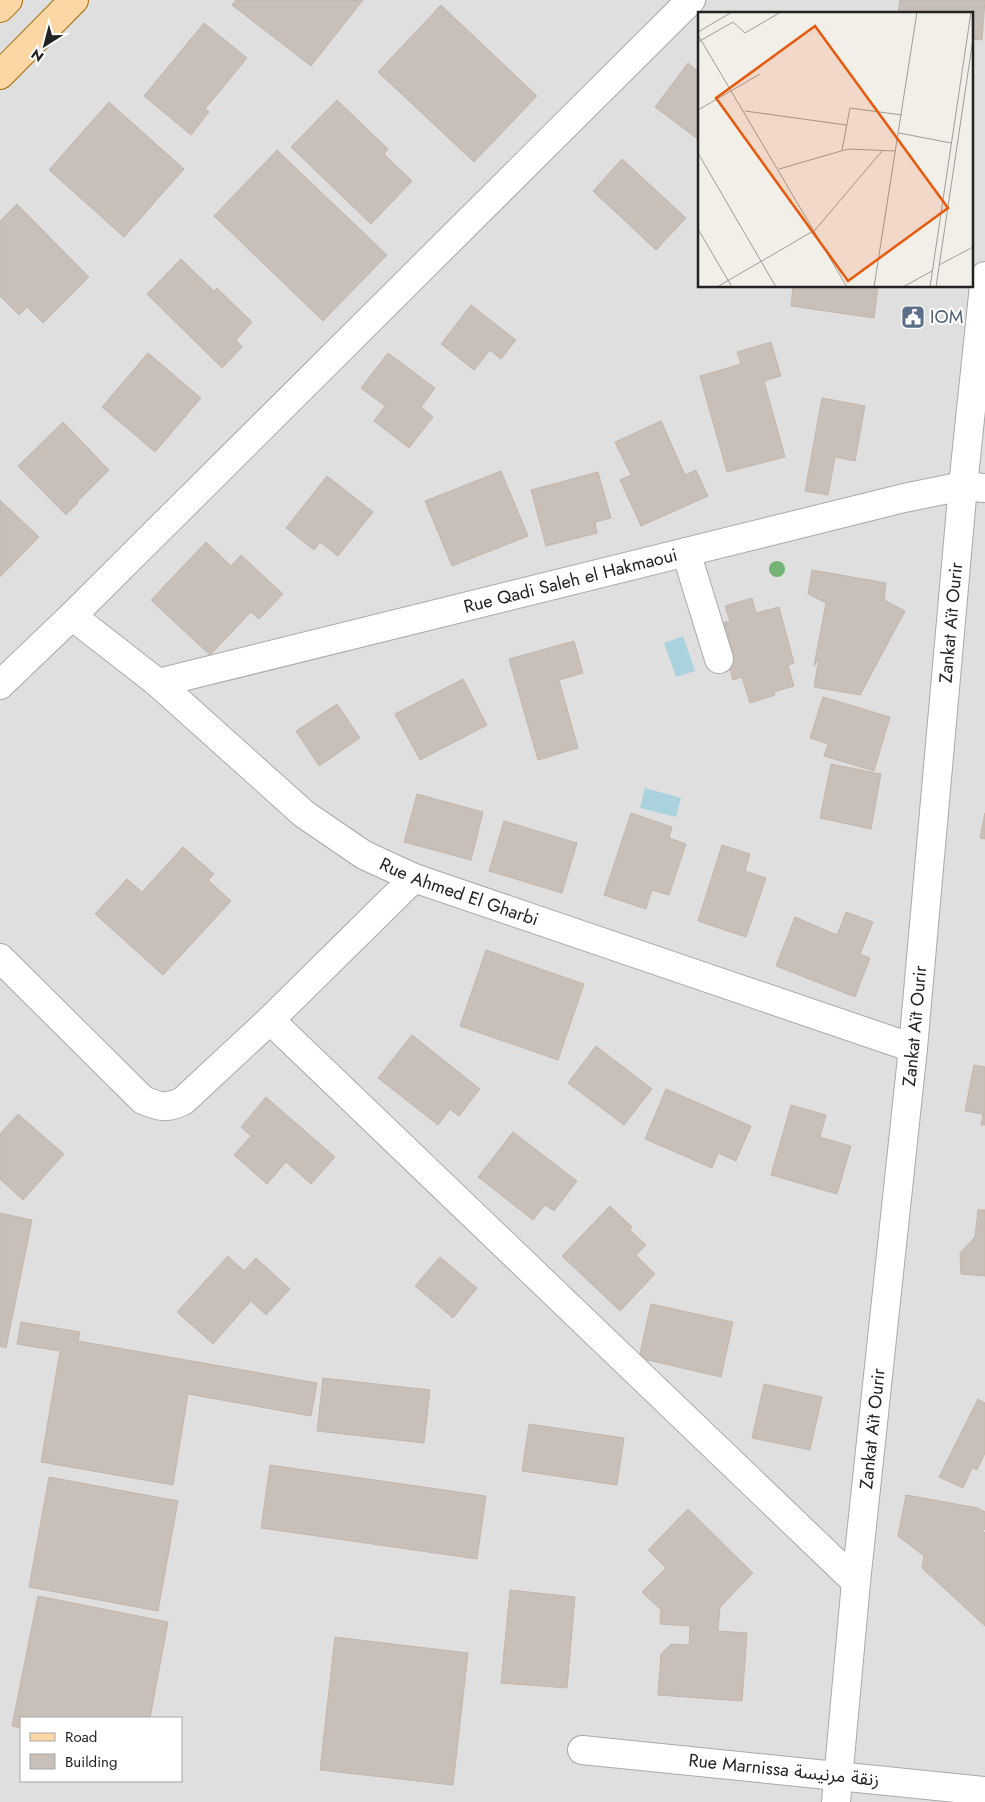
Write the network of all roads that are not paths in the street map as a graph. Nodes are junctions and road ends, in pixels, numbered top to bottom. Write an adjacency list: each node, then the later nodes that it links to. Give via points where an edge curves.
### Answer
1 (8, 0): 4 (main road)
2 (74, 0): 5 (main road)
3 (691, 0): 9 (street)
4 (0, 8)
5 (0, 74)
6 (985, 276): 7 (street, Zankat Aït Ourir)
7 (974, 487): 8 (street, Rue Qadi Saleh el Hakmaoui, via 904,498); 16 (street, Zankat Aït Ourir)
8 (686, 552): 10 (street); 11 (street, Rue Qadi Saleh el Hakmaoui)
9 (72, 616): 11 (street, Rue Ahmed El Gharbi); 12 (street)
10 (719, 659)
11 (158, 683): 13 (street, Rue Ahmed El Gharbi, via 304,814 364,855)
12 (0, 685)
13 (414, 878): 15 (street); 16 (street, Rue Ahmed El Gharbi)
14 (0, 958): 15 (street, via 143,1100 161,1107 184,1101)
15 (270, 1020): 17 (street)
16 (912, 1048): 17 (street, Zankat Aït Ourir)
17 (856, 1582): 19 (street, Zankat Aït Ourir)
18 (582, 1750): 19 (street, Rue Marnissa زنقة مرنيسة)
19 (838, 1775): 20 (street, Rue Marnissa زنقة مرنيسة); 21 (street, Zankat Aït Ourir)
20 (985, 1791)
21 (836, 1802)

